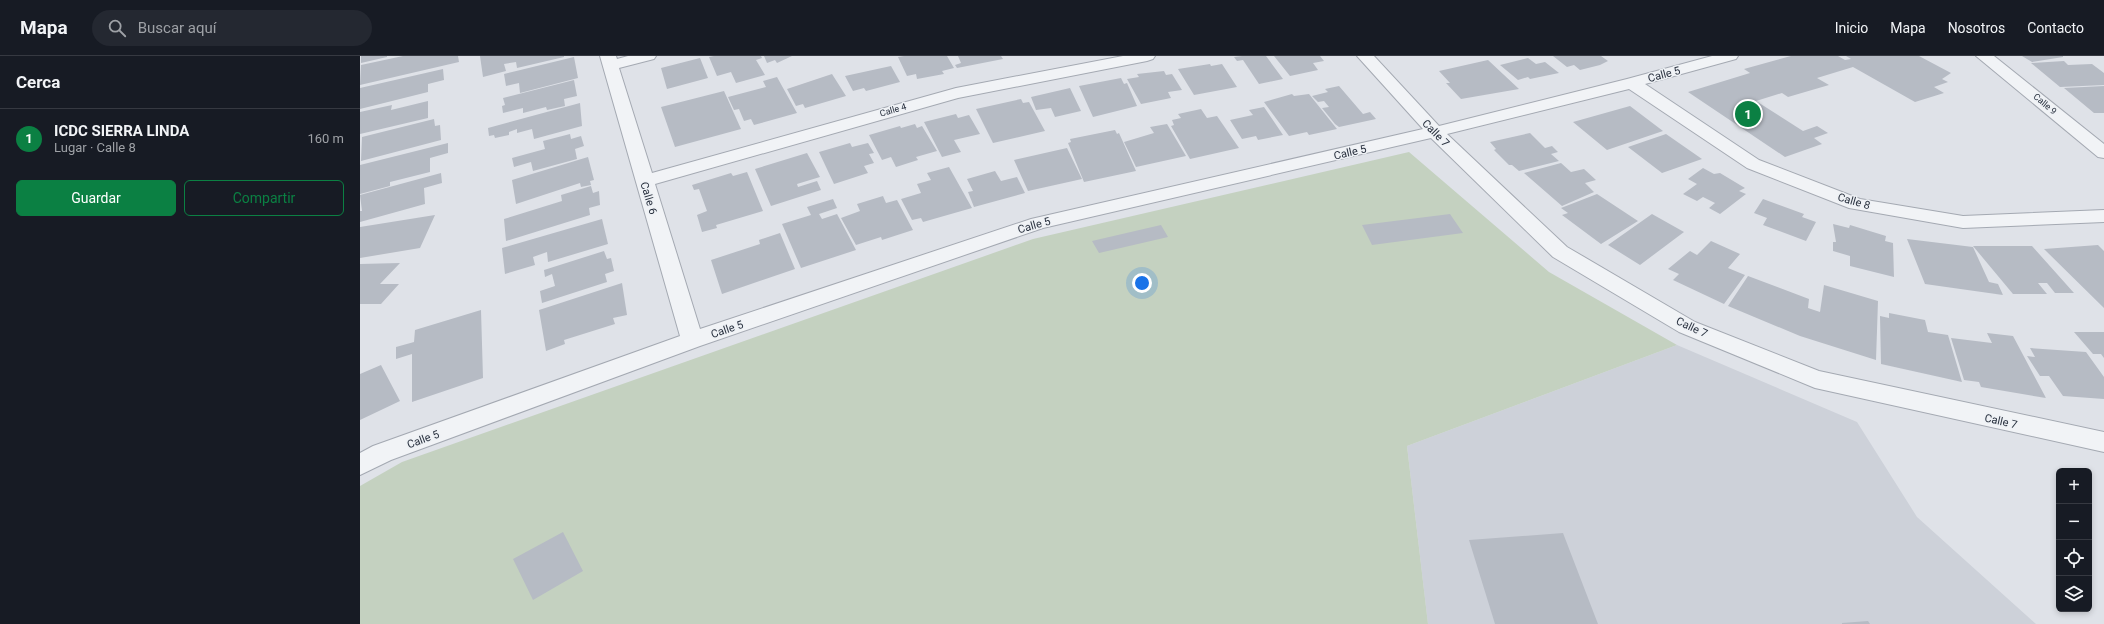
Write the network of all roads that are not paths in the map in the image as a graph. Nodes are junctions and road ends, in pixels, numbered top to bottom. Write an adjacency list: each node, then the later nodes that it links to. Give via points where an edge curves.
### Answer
1 (648, 56): 6 (street)
2 (1147, 56): 10 (street, Calle 4, via 956,93)
3 (1365, 56): 8 (street, Calle 7)
4 (1730, 56): 7 (street, Calle 5)
5 (1984, 56): 9 (street, Calle 9)
6 (609, 60): 10 (street, Calle 6)
7 (1632, 83): 8 (street, Calle 5); 11 (street, Calle 8, via 1753,164 1856,204 1963,222)
8 (1434, 132): 12 (street, Calle 5, via 1038,223); 13 (street, Calle 7, via 1560,252 1687,326 1815,379)
9 (2104, 153)
10 (644, 180): 12 (street, Calle 6)
11 (2104, 216)
12 (692, 340): 14 (street, Calle 5, via 382,453)
13 (2104, 442)
14 (360, 466)

